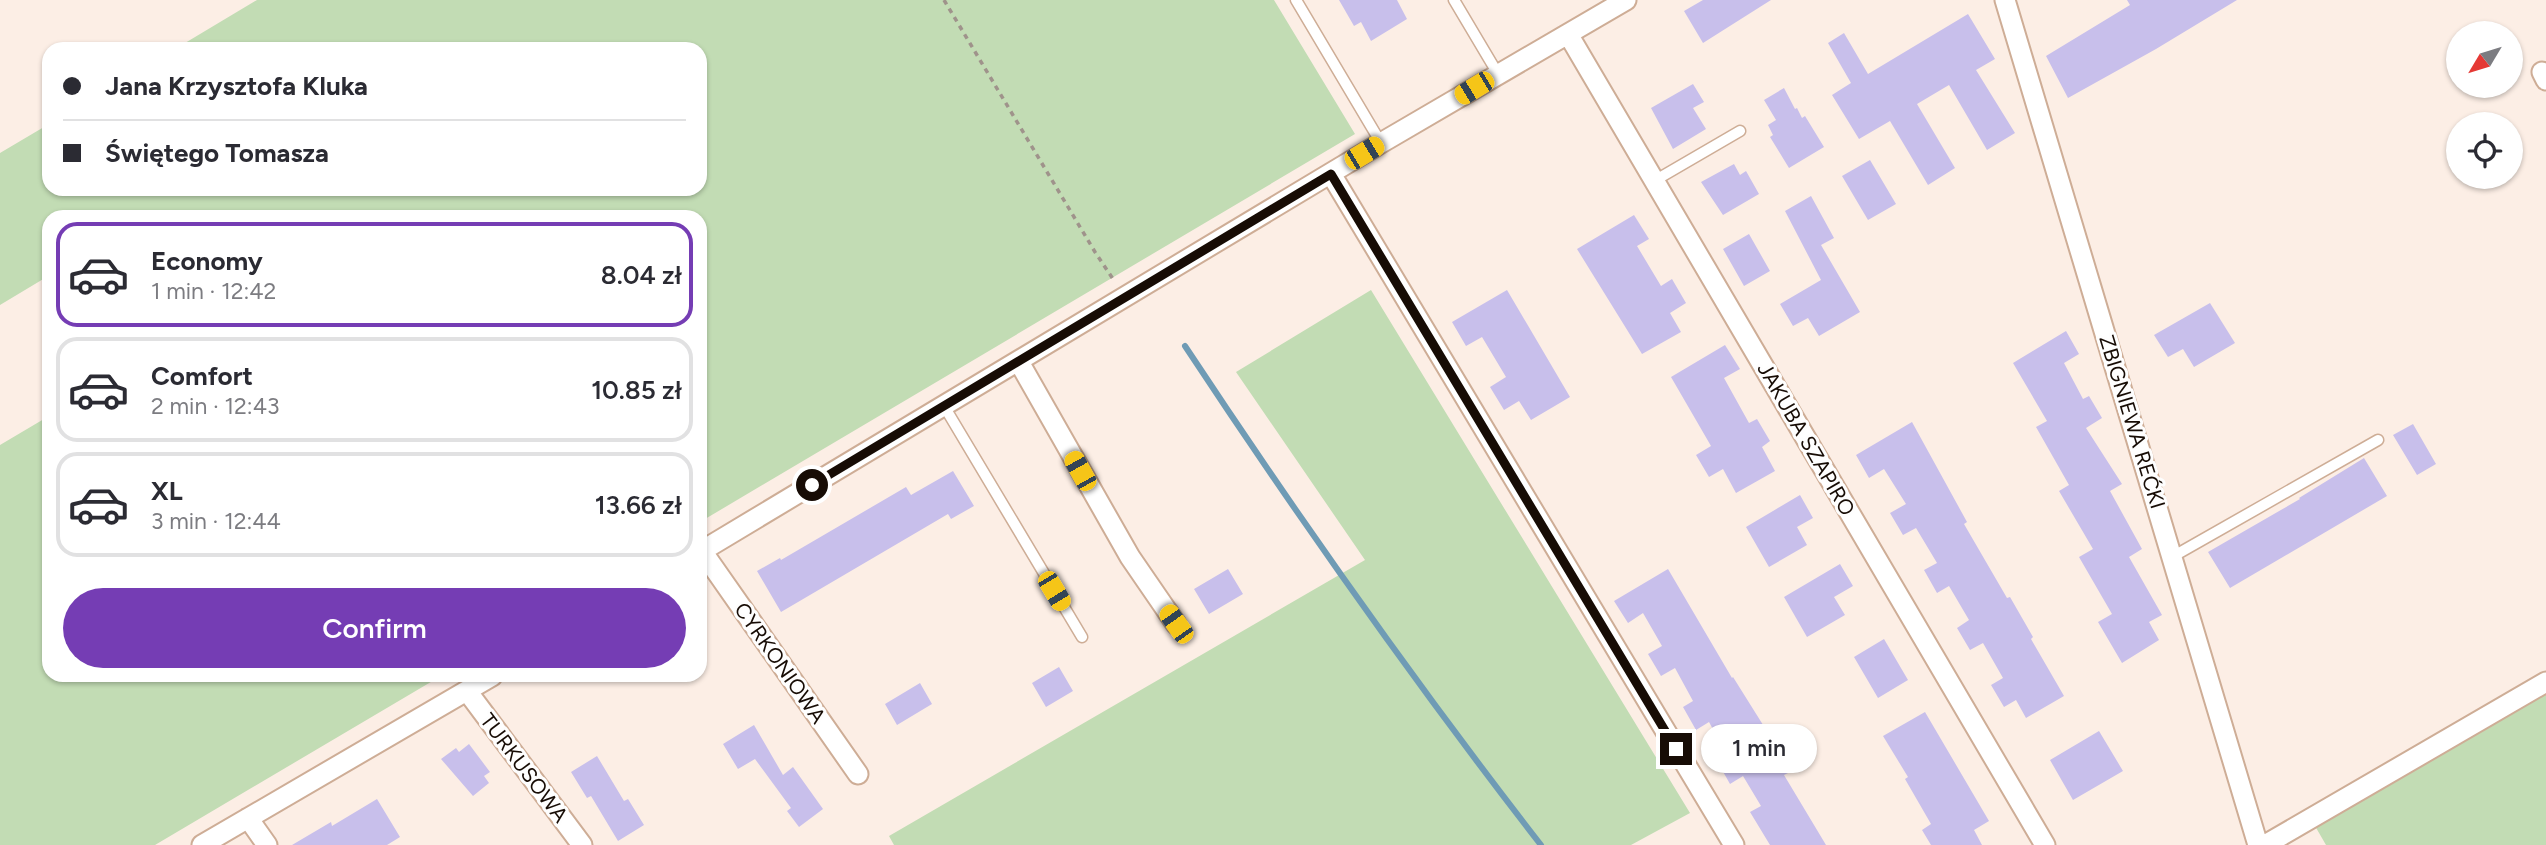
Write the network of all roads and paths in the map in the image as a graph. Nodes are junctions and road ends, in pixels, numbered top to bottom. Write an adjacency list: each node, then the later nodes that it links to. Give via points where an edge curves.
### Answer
1 (944, 0): 12 (path)
2 (1296, 0): 9 (lane)
3 (1454, 0): 7 (lane)
4 (1626, 0): 6 (street)
5 (2005, 0): 17 (street, ZBIGNIEWA REĆKI)
6 (1568, 34): 7 (street); 11 (street, JAKUBA SZAPIRO)
7 (1498, 74): 9 (street)
8 (1740, 131): 11 (lane)
9 (1381, 144): 10 (street)
10 (1331, 174): 12 (street); 29 (street)
11 (1654, 181): 30 (street, JAKUBA SZAPIRO)
12 (1126, 298): 13 (street)
13 (1018, 362): 14 (street); 19 (street, via 1130,557)
14 (944, 406): 16 (street); 20 (lane)
15 (2378, 440): 17 (lane)
16 (707, 547)
17 (2172, 557): 31 (street, ZBIGNIEWA REĆKI)
18 (707, 560): 24 (street, CYRKONIOWA)
19 (1176, 624)
20 (1082, 637)
21 (482, 682): 23 (street)
22 (2546, 682): 32 (street)
23 (467, 691): 25 (street); 28 (street, TURKUSOWA)
24 (858, 774)
25 (248, 818): 26 (street); 27 (street)
26 (202, 845)
27 (267, 845)
28 (582, 845)
29 (1734, 845)
30 (2045, 845)
31 (2258, 845)
32 (2265, 845)

